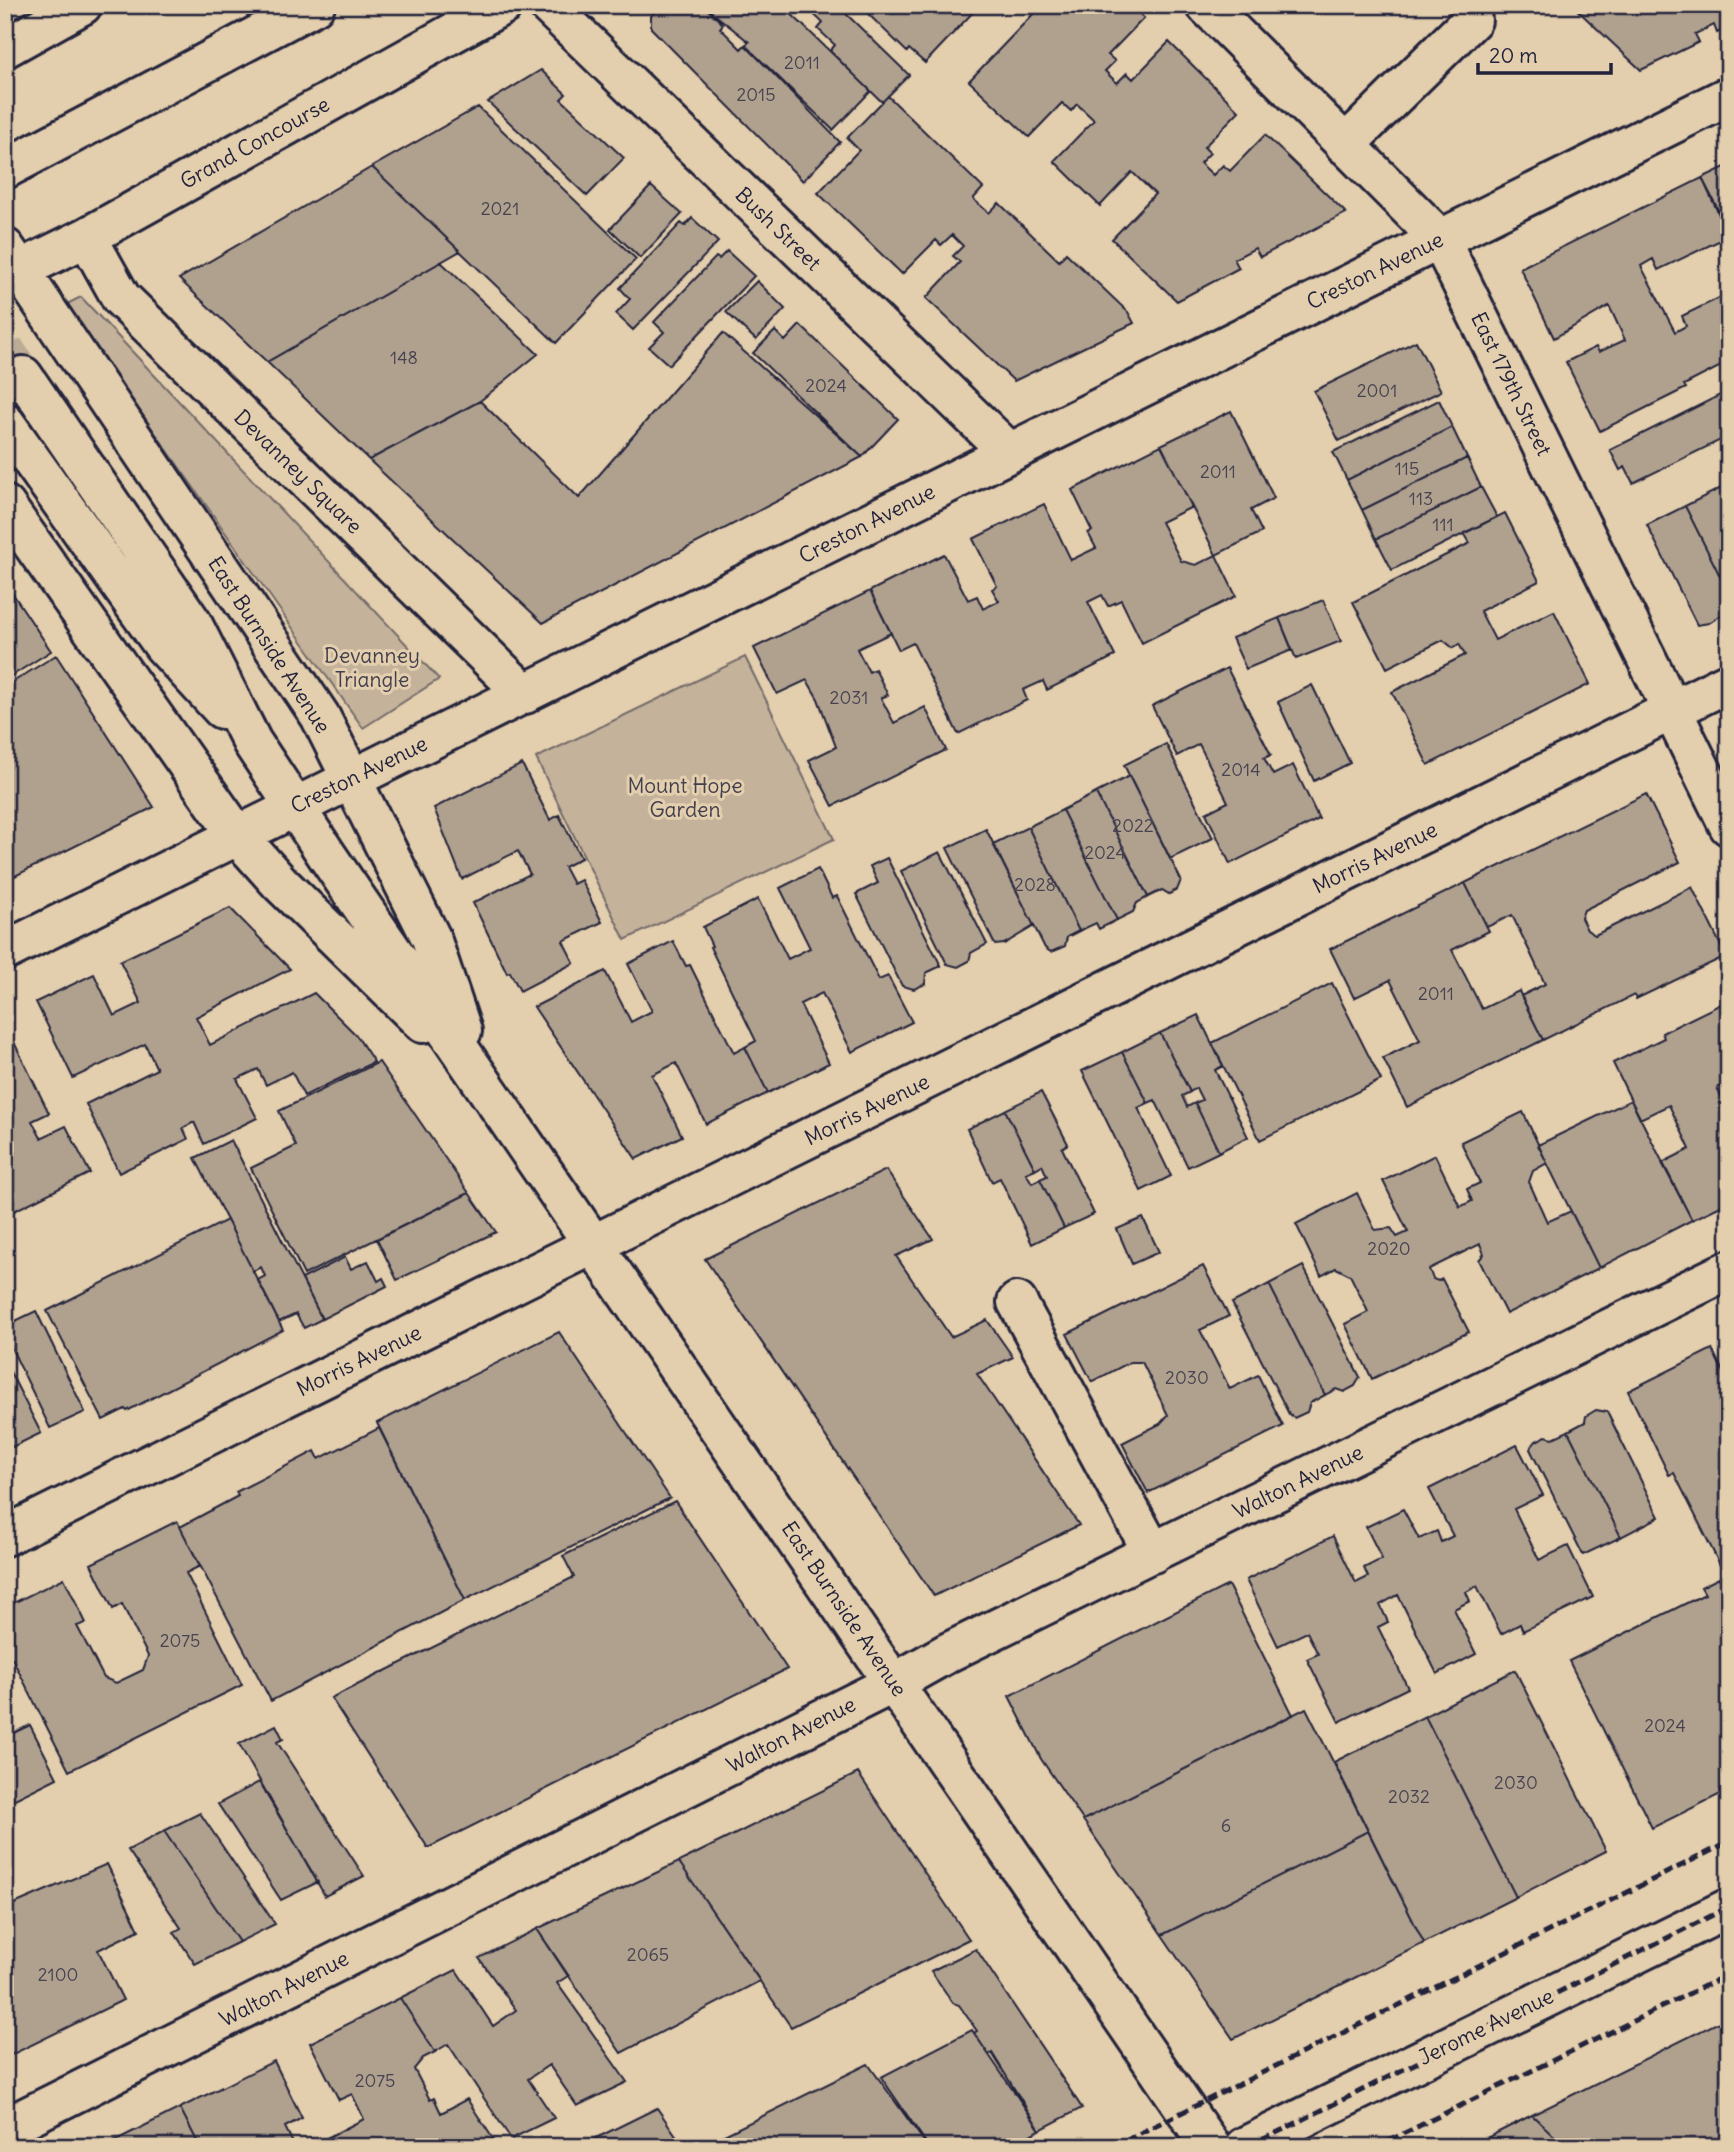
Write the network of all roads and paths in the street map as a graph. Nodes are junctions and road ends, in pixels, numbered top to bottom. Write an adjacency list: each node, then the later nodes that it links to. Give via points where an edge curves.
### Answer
1 (82, 5): 7 (street)
2 (315, 5): 10 (street)
3 (503, 5): 11 (street, Grand Concourse)
4 (548, 5): 16 (street, Bush Street)
5 (1206, 5): 9 (street, East 179th Street)
6 (1472, 20): 9 (street)
7 (5, 48)
8 (1729, 96): 12 (street, Creston Avenue)
9 (1345, 145): 12 (street, East 179th Street)
10 (5, 169)
11 (87, 237): 13 (street, Grand Concourse); 19 (street, Devanney Square, via 121,298)
12 (1440, 239): 16 (street, Creston Avenue); 20 (street, East 179th Street)
13 (10, 265): 22 (street, East Burnside Avenue, via 320,716)
14 (23, 376): 21 (street, East Burnside Avenue, via 192,623)
15 (5, 423): 21 (street, East Burnside Avenue, via 163,645)
16 (1010, 452): 19 (street, Creston Avenue)
17 (5, 505): 25 (street, East Burnside Avenue)
18 (1729, 682): 20 (street, Morris Avenue)
19 (525, 694): 22 (street, Creston Avenue)
20 (1672, 711): 24 (street, East 179th Street); 28 (street, Morris Avenue)
21 (252, 742): 23 (street, East Burnside Avenue)
22 (353, 779): 23 (street, Creston Avenue); 27 (street, East Burnside Avenue, via 431,938)
23 (295, 807): 25 (street, Creston Avenue); 27 (street, East Burnside Avenue)
24 (1729, 826)
25 (237, 835): 26 (street, Creston Avenue); 27 (street, East Burnside Avenue, via 382,985)
26 (5, 951)
27 (475, 1073): 28 (street, East Burnside Avenue)
28 (596, 1244): 31 (street, Morris Avenue); 33 (street, East Burnside Avenue)
29 (1729, 1270): 32 (street, Walton Avenue)
30 (1017, 1301): 32 (street)
31 (5, 1536)
32 (1153, 1553): 33 (street, Walton Avenue)
33 (894, 1683): 35 (street, Walton Avenue); 36 (street, East Burnside Avenue)
34 (1729, 1908): 37 (street, Jerome Avenue)
35 (5, 2128)
36 (1211, 2147)
37 (1244, 2147)

